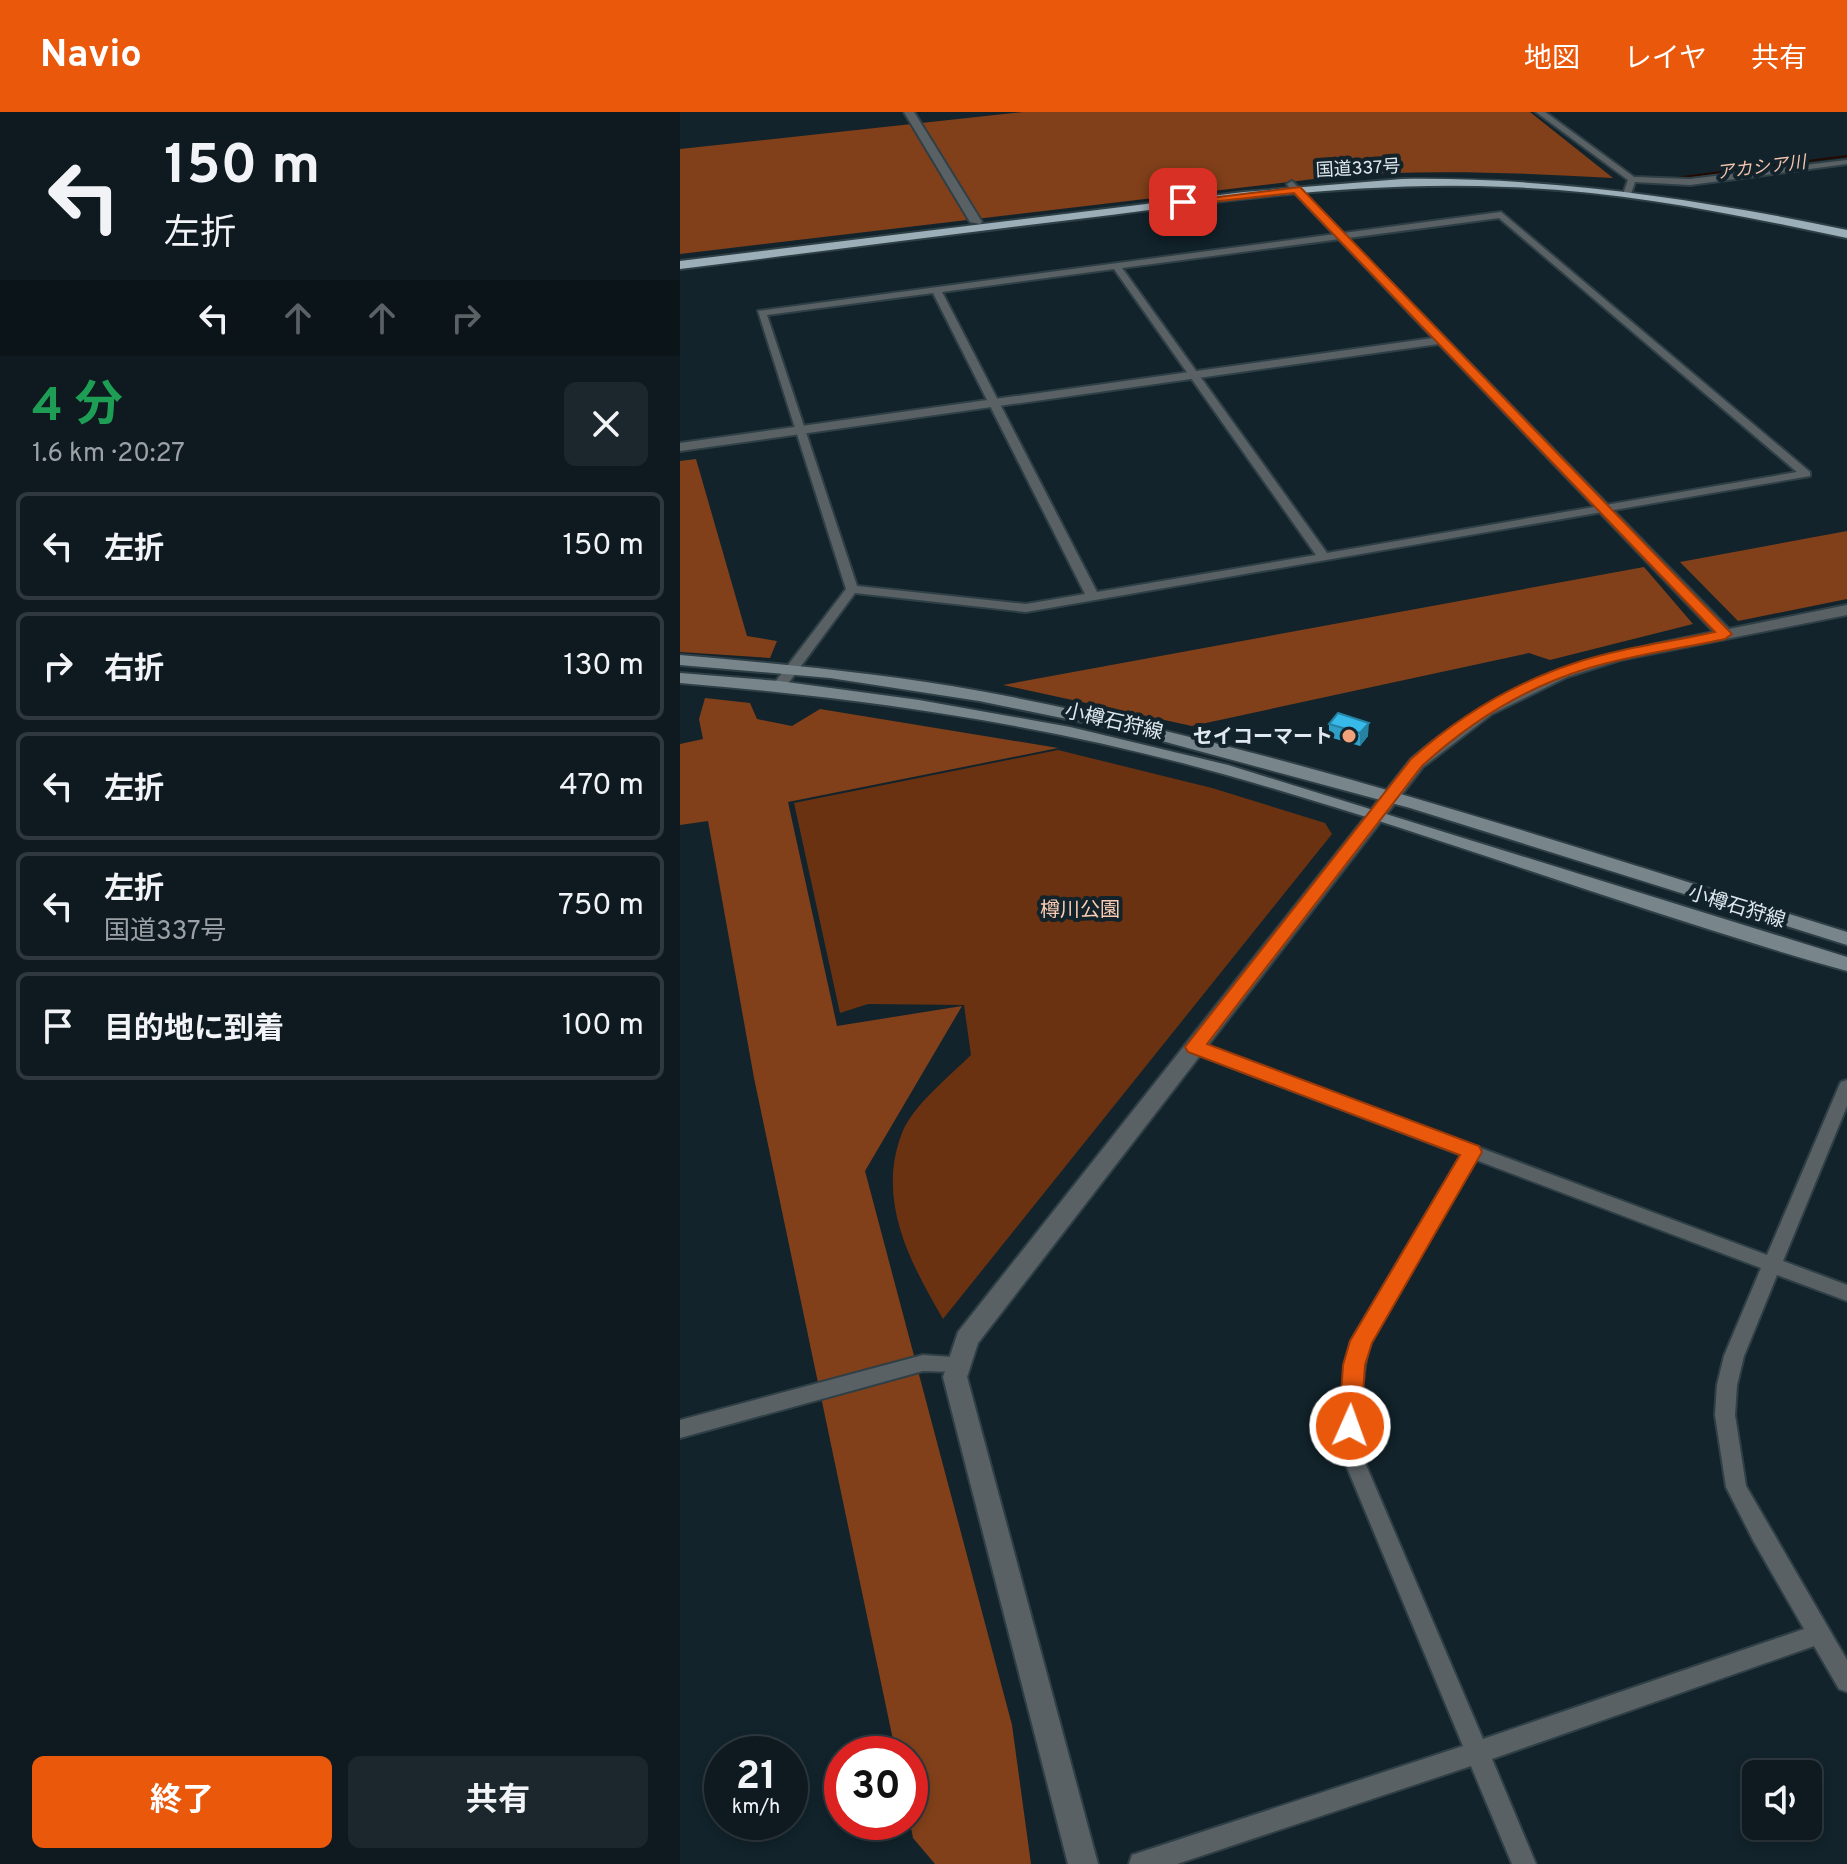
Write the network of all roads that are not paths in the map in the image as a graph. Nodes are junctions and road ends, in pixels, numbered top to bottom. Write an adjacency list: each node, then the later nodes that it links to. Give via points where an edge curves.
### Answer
1 (909, 112): 6 (street)
2 (1540, 112): 5 (street)
3 (1847, 162): 5 (street)
4 (1295, 187): 5 (highway, 国道337号); 6 (highway, 国道337号); 8 (street)
5 (1630, 187): 7 (highway, 国道337号)
6 (977, 225): 9 (highway, 国道337号); 10 (highway, 国道337号)
7 (1847, 231)
8 (1343, 237): 11 (street); 13 (street); 18 (street, via 1501,215 1806,474)
9 (680, 259)
10 (680, 265)
11 (1116, 266): 12 (street); 14 (street)
12 (936, 290): 15 (street); 16 (street, via 761,313)
13 (1442, 340): 14 (street); 18 (street)
14 (1196, 375): 15 (street); 19 (street)
15 (995, 403): 16 (street); 21 (street)
16 (799, 432): 17 (street); 20 (street)
17 (680, 450)
18 (1604, 508): 19 (street); 23 (street)
19 (1324, 557): 21 (street)
20 (852, 589): 21 (street, via 1011,608); 25 (street)
21 (1093, 597)
22 (1847, 610): 23 (street)
23 (1725, 634): 28 (street, via 1605,659 1507,696 1443,739)
24 (680, 660): 25 (main road, 小樽石狩線)
25 (794, 669): 27 (street); 28 (main road, 小樽石狩線, via 1095,717 1175,736)
26 (680, 678): 27 (main road, 小樽石狩線)
27 (779, 686): 28 (main road, 小樽石狩線, via 1070,732)
28 (1383, 807): 29 (main road, 小樽石狩線); 30 (main road, 小樽石狩線); 31 (street)
29 (1847, 939)
30 (1847, 964)
31 (1194, 1047): 33 (street); 36 (street, via 967,1339)
32 (1847, 1086): 34 (street)
33 (1472, 1152): 34 (street); 40 (street, via 1361,1341 1350,1426 1356,1465)
34 (1774, 1265): 35 (street); 38 (street, via 1734,1356 1727,1385 1729,1453 1736,1487)
35 (1847, 1293)
36 (959, 1364): 37 (street, via 923,1363); 41 (street, via 955,1377)
37 (680, 1429)
38 (1819, 1634): 39 (street); 40 (street)
39 (1847, 1681)
40 (1477, 1753): 42 (street); 43 (street)
41 (1083, 1864)
42 (1141, 1864)
43 (1524, 1864)

